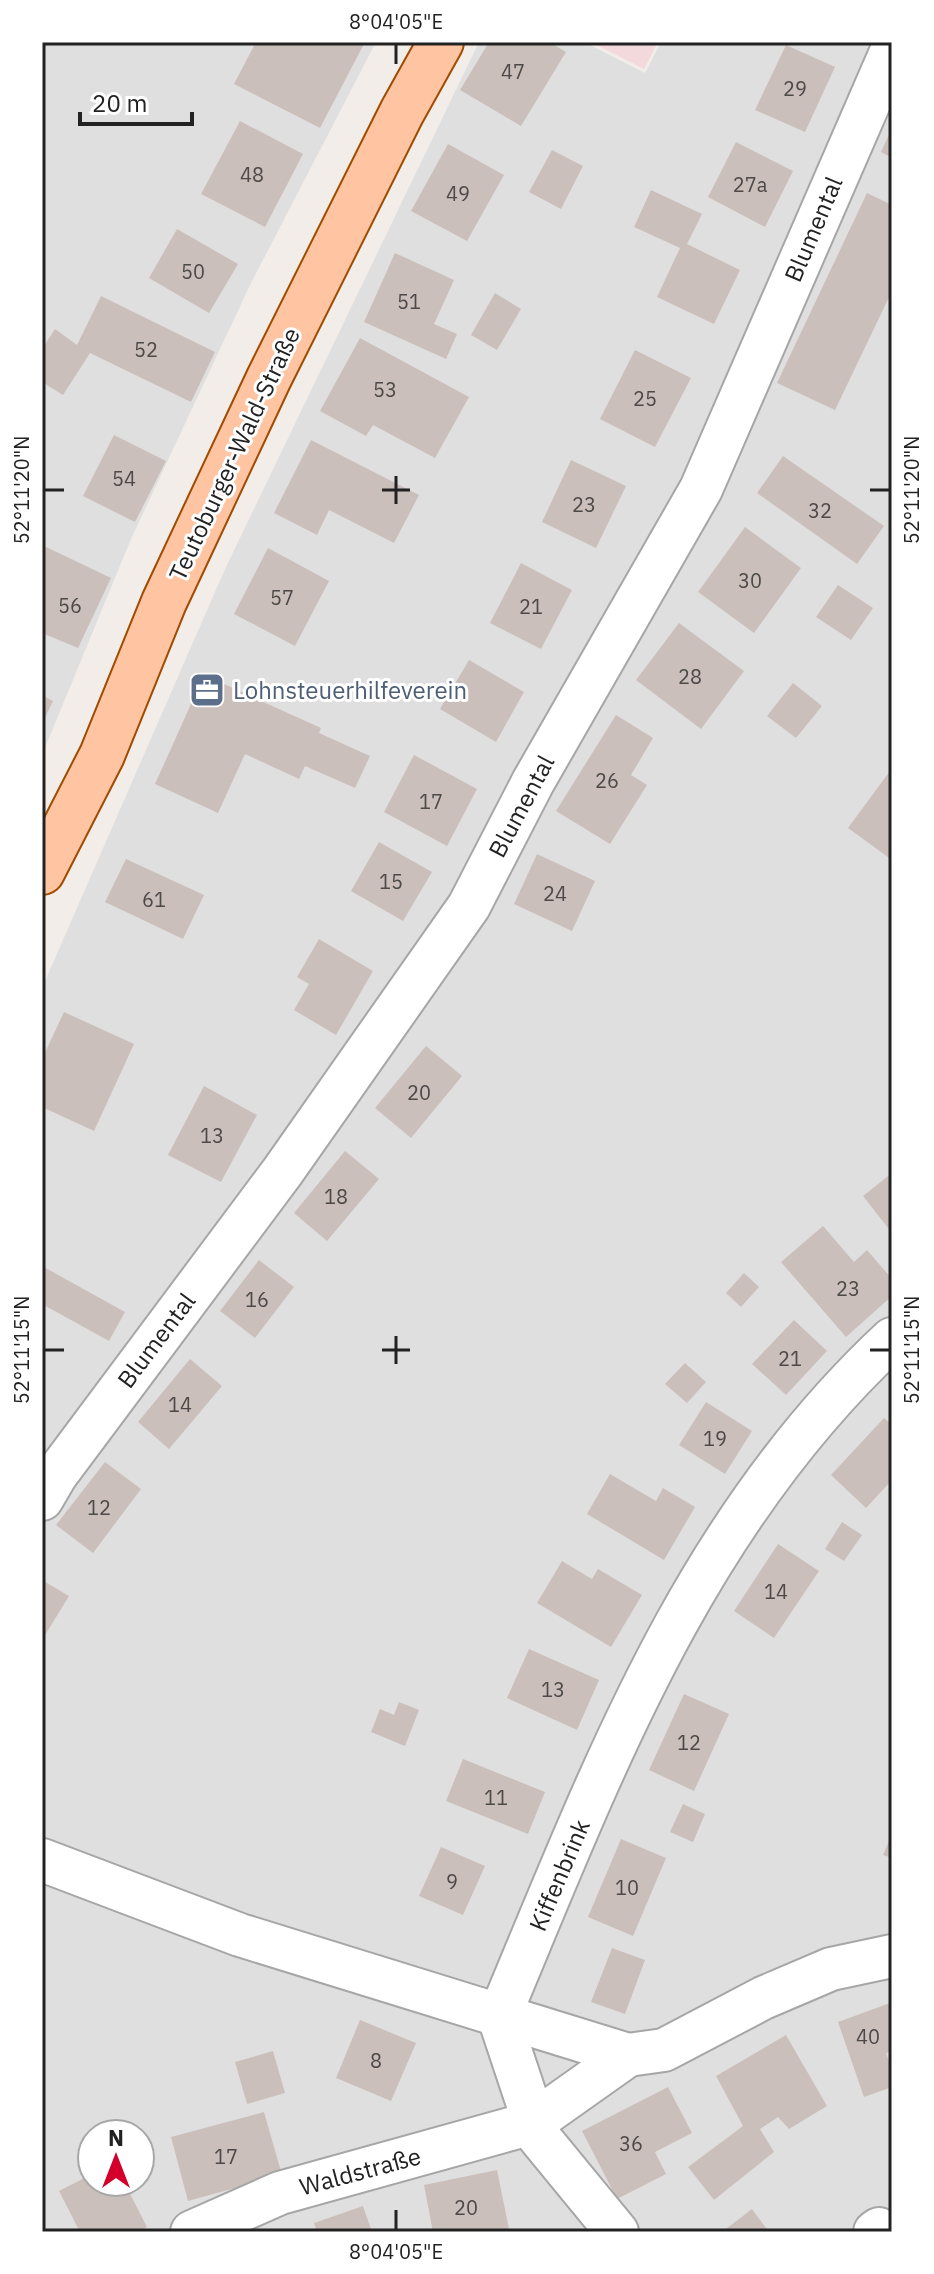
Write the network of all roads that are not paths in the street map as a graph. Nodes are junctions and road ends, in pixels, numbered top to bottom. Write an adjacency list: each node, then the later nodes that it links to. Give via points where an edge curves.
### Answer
1 (441, 42): 3 (main road, Teutoburger-Wald-Straße, via 269,378 164,602 102,755)
2 (892, 50): 6 (street, Blumental, via 701,489 533,782 469,906)
3 (54, 818): 4 (main road, Teutoburger-Wald-Straße)
4 (42, 872)
5 (892, 1339): 9 (street, Kiffenbrink, via 839,1388 772,1469 668,1634 620,1728)
6 (42, 1499)
7 (42, 1860): 9 (street, via 240,1935)
8 (892, 1956): 10 (street, Waldstraße, via 831,1969 664,2050)
9 (499, 2017): 10 (street, Waldstraße); 11 (street)
10 (628, 2055): 11 (street, Waldstraße)
11 (532, 2123): 12 (street, Waldstraße, via 280,2193); 13 (street)
12 (192, 2232)
13 (617, 2232)

